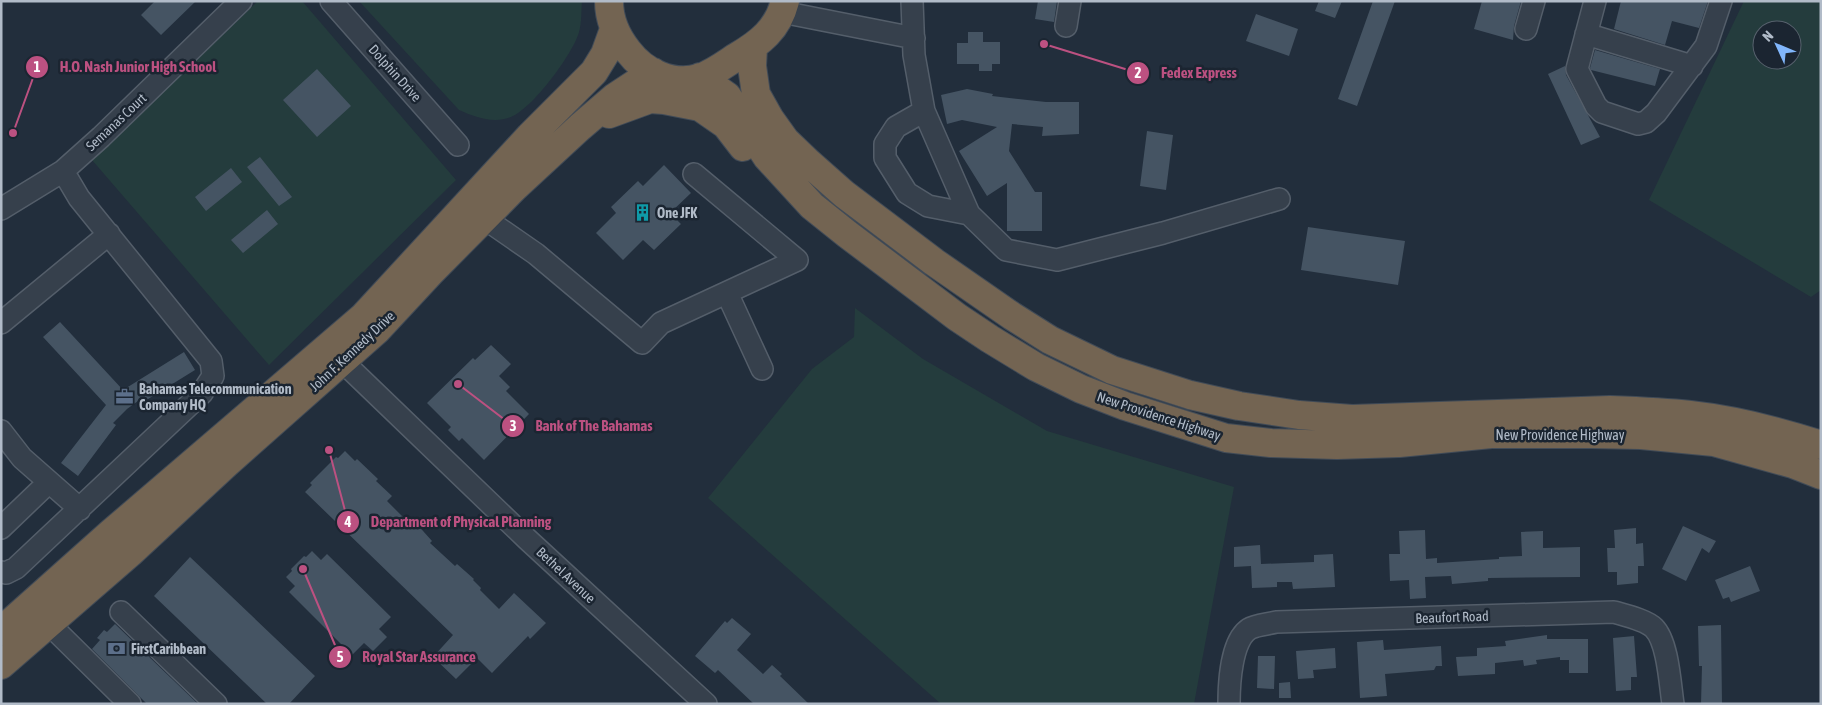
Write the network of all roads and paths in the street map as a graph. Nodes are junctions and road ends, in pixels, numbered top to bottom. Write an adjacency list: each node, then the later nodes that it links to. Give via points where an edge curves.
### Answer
1 (241, 1): 22 (street, Semanas Court)
2 (331, 1): 21 (street, Dolphin Drive)
3 (609, 1): 11 (highway)
4 (912, 1): 14 (street)
5 (1070, 1): 10 (street)
6 (1534, 1): 12 (street)
7 (1595, 1): 13 (street)
8 (1721, 1): 16 (street, via 1706,46)
9 (783, 7): 14 (street); 15 (highway, via 768,35)
10 (1066, 26)
11 (614, 29): 17 (highway, via 630,54); 43 (highway, John F. Kennedy Drive, via 594,72 530,136 363,317)
12 (1526, 29)
13 (1586, 34): 16 (street); 16 (street, via 1577,69 1596,106 1602,112 1638,124 1656,113)
14 (914, 38): 19 (street)
15 (753, 47): 18 (highway); 35 (highway, New Providence Highway, via 756,94 785,140 808,163 934,262 1012,316 1050,340 1112,370 1190,395 1299,415 1352,419 1643,411 1737,422)
16 (1692, 66)
17 (653, 72): 18 (highway, via 676,80); 20 (highway, John F. Kennedy Drive, via 615,97)
18 (700, 78): 25 (highway, New Providence Highway, via 727,96 767,157)
19 (924, 111): 27 (street); 27 (street, via 896,127 885,144 885,158 907,193 928,206)
20 (580, 127): 25 (highway, via 650,99 700,107 726,125 755,164 784,192); 28 (highway, John F. Kennedy Drive)
21 (458, 145)
22 (63, 170): 26 (street, Semanas Court); 29 (street, via 79,198)
23 (694, 174): 30 (street, via 797,260)
24 (1279, 199): 27 (street, via 1057,260 1006,250)
25 (812, 206): 36 (highway, New Providence Highway, via 957,317 1036,367 1125,406 1226,438 1337,445 1491,434 1641,435 1714,442)
26 (1, 208)
27 (969, 214)
28 (484, 218): 30 (street, via 536,254 642,343 661,323); 32 (highway, John F. Kennedy Drive, via 377,330)
29 (109, 234): 31 (street); 38 (street, via 212,361 213,376 202,393)
30 (727, 293): 33 (street)
31 (1, 323)
32 (342, 361): 42 (highway, John F. Kennedy Drive); 47 (street, Bethel Avenue, via 527,539)
33 (762, 369)
34 (1, 431): 37 (street, via 22,458)
35 (1821, 445)
36 (1821, 475)
37 (49, 482): 38 (street); 39 (street)
38 (80, 509): 40 (street, via 16,568)
39 (1, 528)
40 (1, 572)
41 (121, 612): 46 (street)
42 (49, 624): 44 (highway, John F. Kennedy Drive); 45 (street)
43 (1, 631)
44 (1, 665)
45 (130, 704)
46 (216, 704)
47 (706, 704)
48 (1229, 704): 49 (street, Beaufort Road, via 1230,673 1238,643 1249,629 1276,622 1614,612 1654,627 1666,650)
49 (1673, 704)

